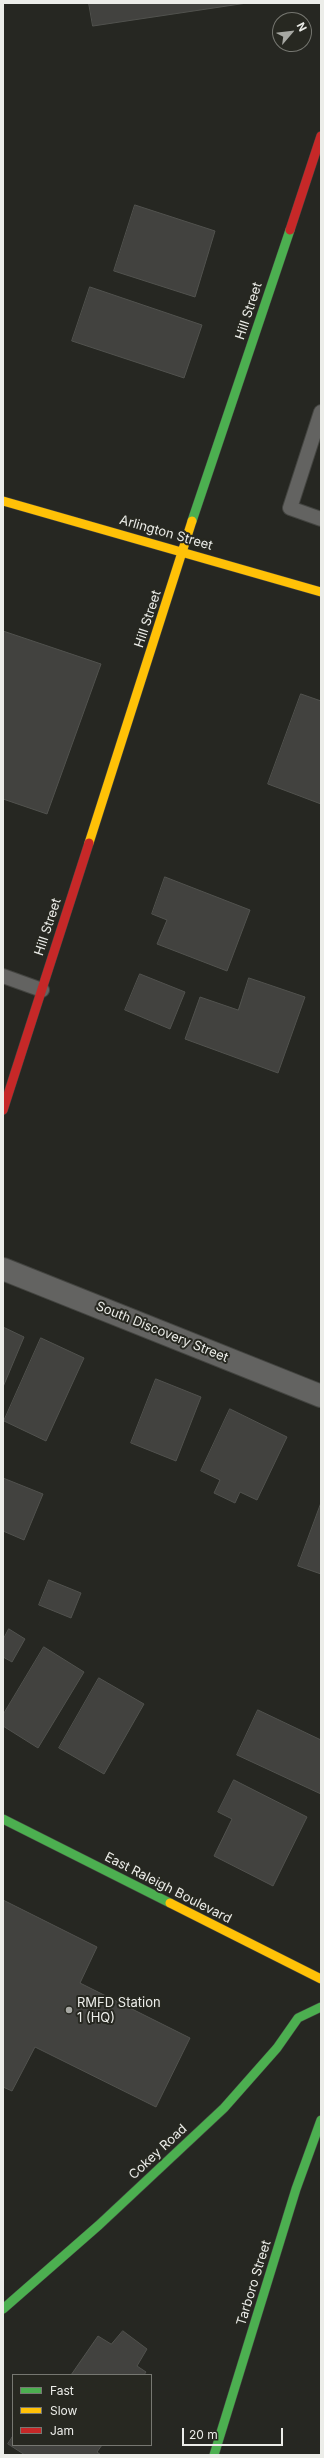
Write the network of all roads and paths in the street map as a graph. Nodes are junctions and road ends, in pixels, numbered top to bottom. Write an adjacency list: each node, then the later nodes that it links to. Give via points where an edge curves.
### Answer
1 (321, 136): 5 (street, Hill Street)
2 (321, 412): 4 (lane, via 290,508)
3 (3, 502): 5 (street, Arlington Street)
4 (321, 519)
5 (182, 552): 6 (street, Arlington Street); 8 (street, Hill Street)
6 (321, 592)
7 (3, 976): 8 (lane)
8 (42, 990): 9 (street, Hill Street)
9 (3, 1110)
10 (3, 1269): 11 (street, South Discovery Street)
11 (321, 1396)
12 (3, 1819): 13 (street, East Raleigh Boulevard)
13 (321, 1979)
14 (321, 2007): 16 (street, Cokey Road, via 298,2018 277,2048 224,2108 99,2225)
15 (321, 2120): 17 (street, Tarboro Street, via 296,2189)
16 (3, 2309)
17 (214, 2455)

